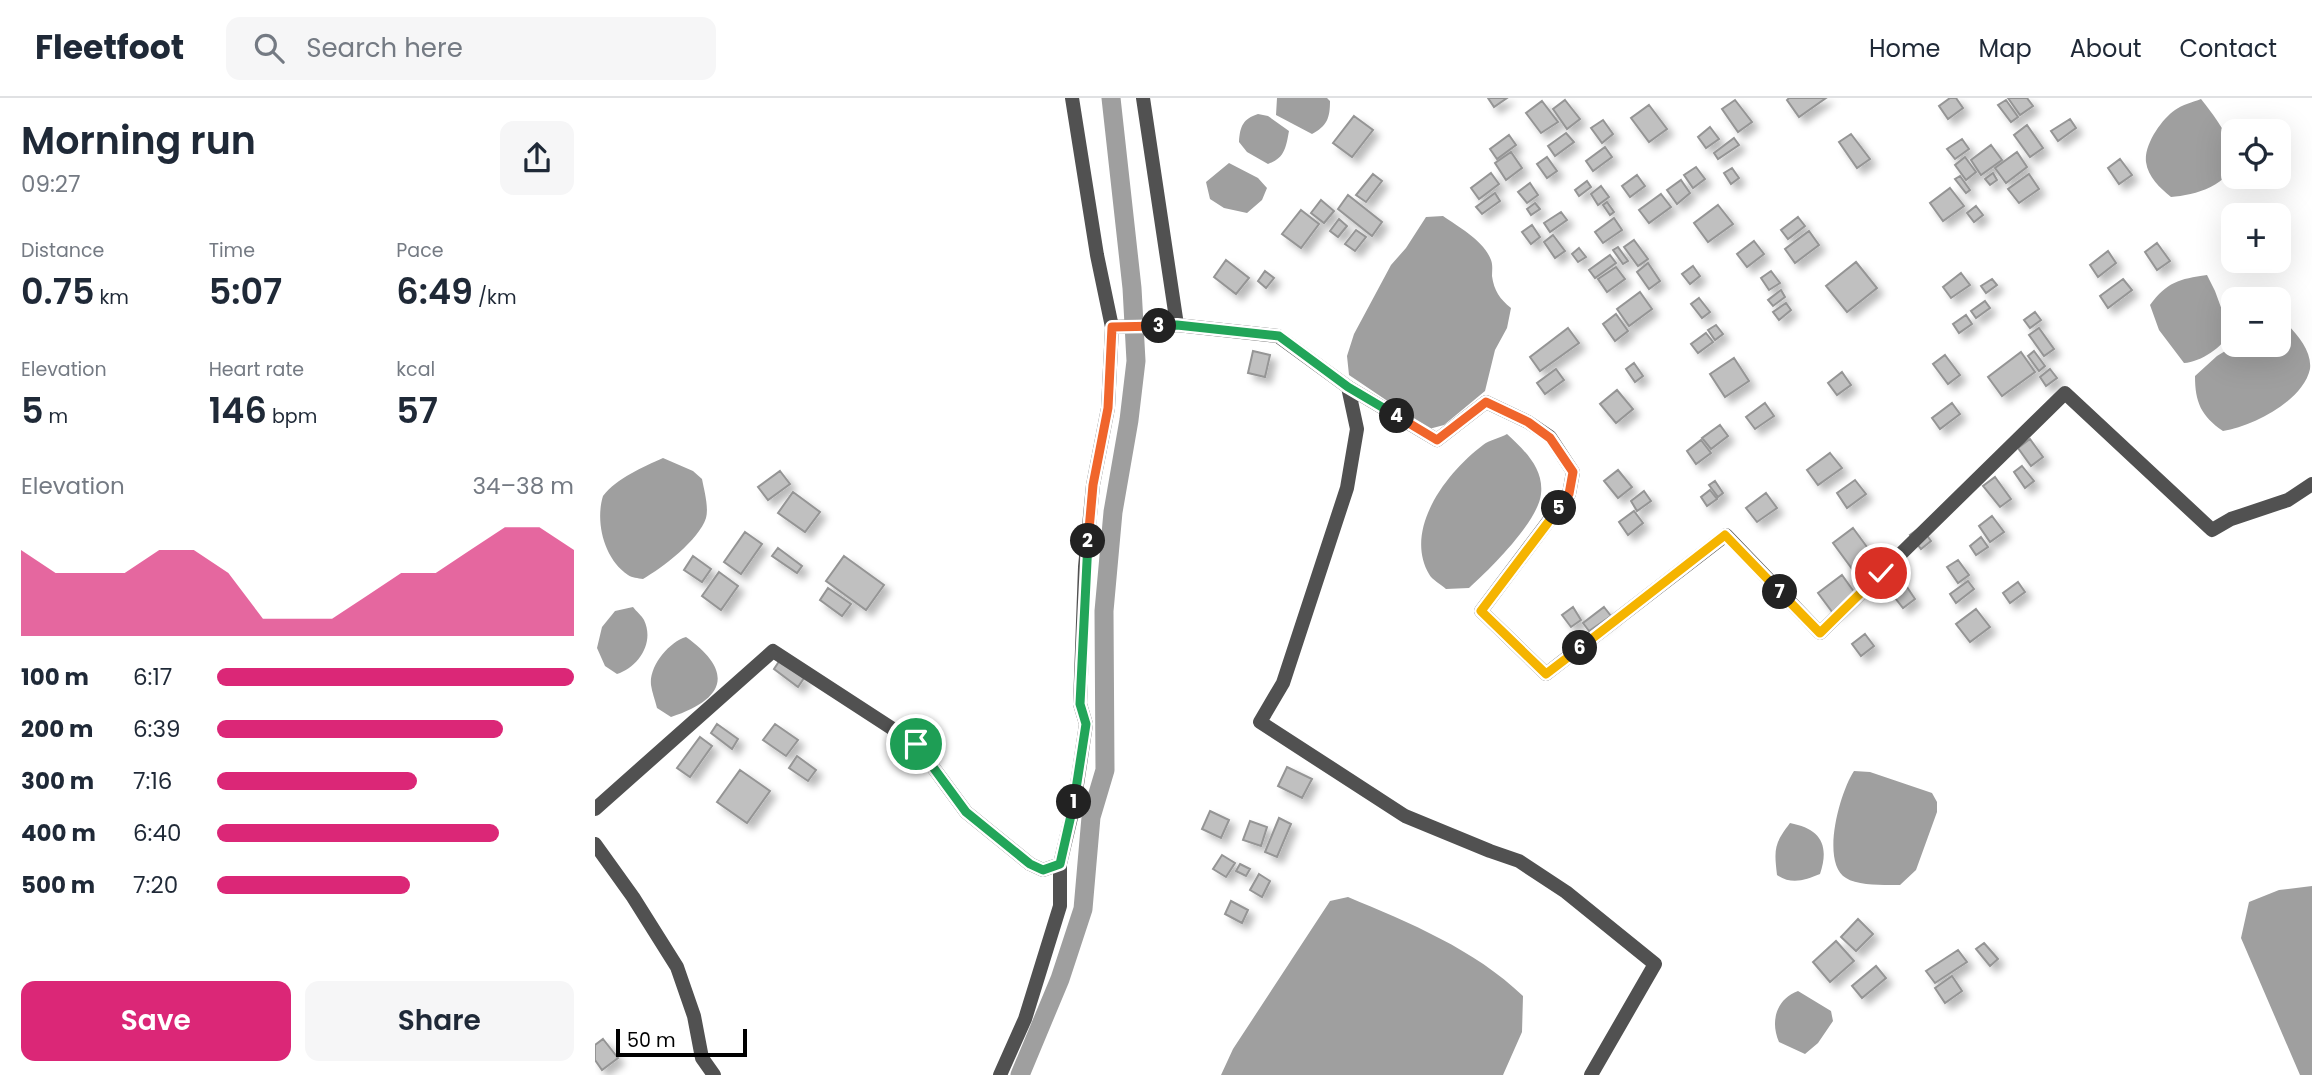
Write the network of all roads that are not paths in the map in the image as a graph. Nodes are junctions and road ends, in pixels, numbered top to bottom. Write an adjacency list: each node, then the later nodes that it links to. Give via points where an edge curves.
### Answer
1 (1072, 98): 4 (street)
2 (1143, 98): 3 (street)
3 (1177, 325): 4 (street); 5 (street, via 1279,336)
4 (1112, 327): 9 (street, via 1108,408 1093,485 1085,567 1080,704 1086,724)
5 (1348, 387): 6 (street, via 1437,440 1486,402 1550,438 1573,472 1569,494 1481,611 1546,674 1725,535 1820,633 2065,393 2212,530 2288,500); 12 (street, via 1357,429 1347,488 1283,683 1259,722 1405,816 1519,861 1566,892 1655,964)
6 (2312, 484)
7 (595, 809): 9 (street, via 773,651 916,744 966,812 1030,864 1043,870)
8 (595, 844): 10 (street, via 677,967 702,1058)
9 (1060, 864): 11 (street, via 1060,906 1025,1019)
10 (714, 1075)
11 (1000, 1075)
12 (1591, 1075)

